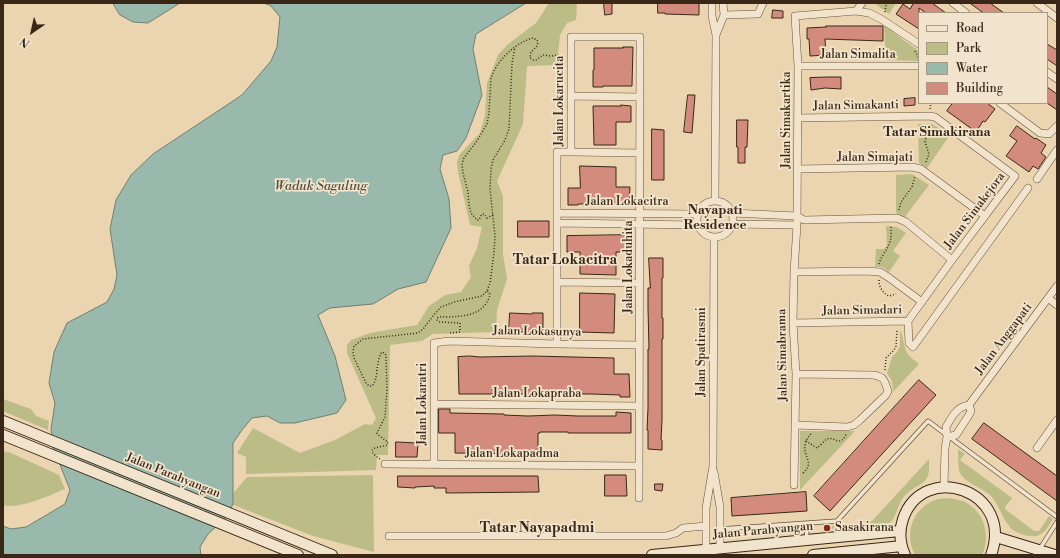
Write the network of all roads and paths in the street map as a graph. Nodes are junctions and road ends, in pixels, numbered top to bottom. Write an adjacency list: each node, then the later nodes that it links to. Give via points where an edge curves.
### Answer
1 (712, 3): 11 (street)
2 (723, 3): 9 (street)
3 (763, 3): 9 (street, via 758,14)
4 (862, 3): 7 (street)
5 (953, 3): 8 (street)
6 (1037, 3): 10 (street)
7 (856, 11): 13 (street, via 869,13 881,19); 16 (street, Jalan Simakartika, via 795,16)
8 (965, 12)
9 (724, 15): 11 (street)
10 (1057, 18)
11 (716, 35): 32 (street)
12 (640, 37): 15 (street, Jalan Lokarucita, via 571,37); 21 (street, Jalan Lokaduhita)
13 (918, 43)
14 (514, 47): 15 (path, via 533,38 538,42 530,58 536,60 543,54 555,54 562,58 562,63); 37 (path, via 509,129 491,169); 37 (path, via 499,62 492,75 487,124 462,164 473,217 479,220 482,214 487,218)
15 (571, 64): 20 (street, Jalan Lokarucita)
16 (798, 66): 17 (street, Jalan Simalita); 23 (street, Jalan Simakartika)
17 (918, 66)
18 (1048, 73): 19 (street)
19 (1057, 79)
20 (571, 96): 21 (street); 26 (street, Jalan Lokarucita)
21 (640, 97): 27 (street, Jalan Lokaduhita)
22 (1001, 104): 24 (street, via 1040,133 1050,134)
23 (798, 118): 28 (street, Jalan Simakartika); 29 (street, Jalan Simakanti, via 935,117)
24 (1057, 126)
25 (1057, 150): 30 (street)
26 (571, 152): 27 (street); 33 (street, Jalan Lokarucita, via 557,152)
27 (640, 153): 34 (street, Jalan Lokaduhita)
28 (798, 169): 38 (street, Jalan Simakartika); 39 (street, Jalan Simajati, via 912,167 921,170)
29 (1015, 176): 39 (street, Jalan Simakejora)
30 (1037, 179)
31 (1028, 188): 60 (street, via 913,346 909,343)
32 (715, 201): 35 (street, via 725,204); 36 (street, via 706,203)
33 (557, 213): 34 (street, Jalan Lokacitra); 42 (street, Jalan Lokarucita)
34 (640, 213): 36 (street, Jalan Lokacitra); 43 (street, Jalan Lokaduhita)
35 (732, 213): 38 (street); 44 (street)
36 (698, 214): 45 (street)
37 (493, 215): 55 (path, via 494,254)
38 (797, 216): 41 (street); 46 (street, Jalan Simakartika)
39 (985, 216): 48 (street, Jalan Simakejora)
40 (891, 218): 41 (street); 48 (street, via 906,222); 50 (path, via 890,243 881,256)
41 (804, 220): 46 (street)
42 (557, 223): 43 (street, Jalan Lokacitra); 51 (street, Jalan Lokarucita)
43 (640, 224): 45 (street, Jalan Lokacitra); 52 (street, Jalan Lokaduhita)
44 (733, 224): 46 (street); 47 (street, via 728,232)
45 (697, 225): 47 (street, via 703,233)
46 (797, 225): 49 (street, Jalan Simabrama)
47 (714, 238): 83 (street, Jalan Spatirasmi)
48 (952, 260): 57 (street, Jalan Simakejora)
49 (794, 272): 50 (street); 61 (street, Jalan Simabrama)
50 (880, 272): 54 (street); 54 (path, via 879,285 884,293 893,296)
51 (557, 282): 52 (street); 64 (street, Jalan Lokarucita)
52 (640, 283): 65 (street, Jalan Lokaduhita)
53 (1056, 289): 56 (street, Jalan Anggapati)
54 (905, 290): 57 (street)
55 (487, 291): 62 (path, via 490,295 484,308 456,317 437,318 440,322 460,323 460,332 450,332); 80 (path, via 482,296 440,307 418,333 363,339 354,346 354,358 369,386 374,382 379,355 382,352 386,356 385,417 377,433 388,444 384,447 375,447 372,451)
56 (1048, 298): 58 (street); 69 (street, Jalan Anggapati)
57 (922, 302): 60 (street, Jalan Simadari)
58 (1057, 305)
59 (897, 321): 60 (street, Jalan Simadari); 61 (street, Jalan Simadari); 67 (path, via 896,346 886,358)
60 (908, 321)
61 (793, 322): 66 (street, Jalan Simabrama)
62 (449, 341): 63 (street, Jalan Lokasunya); 64 (street, Jalan Lokasunya)
63 (434, 343): 68 (street, Jalan Lokaratri)
64 (557, 344): 65 (street, Jalan Lokasunya)
65 (639, 345): 70 (street, Jalan Lokaduhita)
66 (796, 374): 67 (street); 73 (street, Jalan Simabrama)
67 (881, 376): 75 (street, via 888,391 886,395 854,424)
68 (434, 404): 70 (street, Jalan Lokapraba); 81 (street, Jalan Lokaratri)
69 (969, 405): 77 (street, Jalan Anggapati, via 971,411 956,435); 77 (street, Jalan Anggapati, via 959,408 946,426)
70 (639, 406): 82 (street, Jalan Lokaduhita)
71 (3, 421): 101 (main road, Jalan Parahyangan)
72 (1056, 423): 79 (street)
73 (795, 425): 74 (street); 84 (street, Jalan Simabrama)
74 (817, 426): 75 (street); 78 (path)
75 (847, 427): 78 (path, via 842,441 827,440 817,448)
76 (3, 435): 100 (main road)
77 (947, 437): 85 (street, Jalan Anggapati); 87 (lane); 89 (lane, via 928,421 837,521)
78 (806, 441): 84 (path, via 804,446 809,460 808,466)
79 (1037, 448)
80 (385, 464): 81 (street, Jalan Lokapadma)
81 (434, 464): 82 (street, Jalan Lokapadma)
82 (639, 466): 86 (street, Jalan Lokaduhita)
83 (713, 466): 90 (street, Jalan Spatirasmi, via 706,508); 91 (street, Jalan Spatirasmi, via 720,507)
84 (794, 481)
85 (944, 487): 92 (main road, via 928,492 914,501 904,515); 94 (main road, via 962,489 981,501 993,520)
86 (639, 498)
87 (1057, 517)
88 (1057, 522): 98 (lane)
89 (806, 524): 91 (lane); 95 (lane)
90 (706, 526): 93 (street, via 683,528 666,536); 97 (street, Jalan Spatirasmi)
91 (720, 529): 96 (street, Jalan Spatirasmi)
92 (900, 531): 95 (main road, Jalan Parahyangan); 99 (main road)
93 (389, 536)
94 (996, 537): 98 (main road); 104 (main road)
95 (807, 540): 96 (main road, Jalan Parahyangan)
96 (720, 548): 97 (main road, Jalan Parahyangan)
97 (706, 550): 102 (main road, Jalan Parahyangan)
98 (1039, 550): 105 (main road)
99 (903, 551): 103 (main road)
100 (298, 555)
101 (332, 555)
102 (652, 555)
103 (813, 555)
104 (991, 555)
105 (1055, 555)

